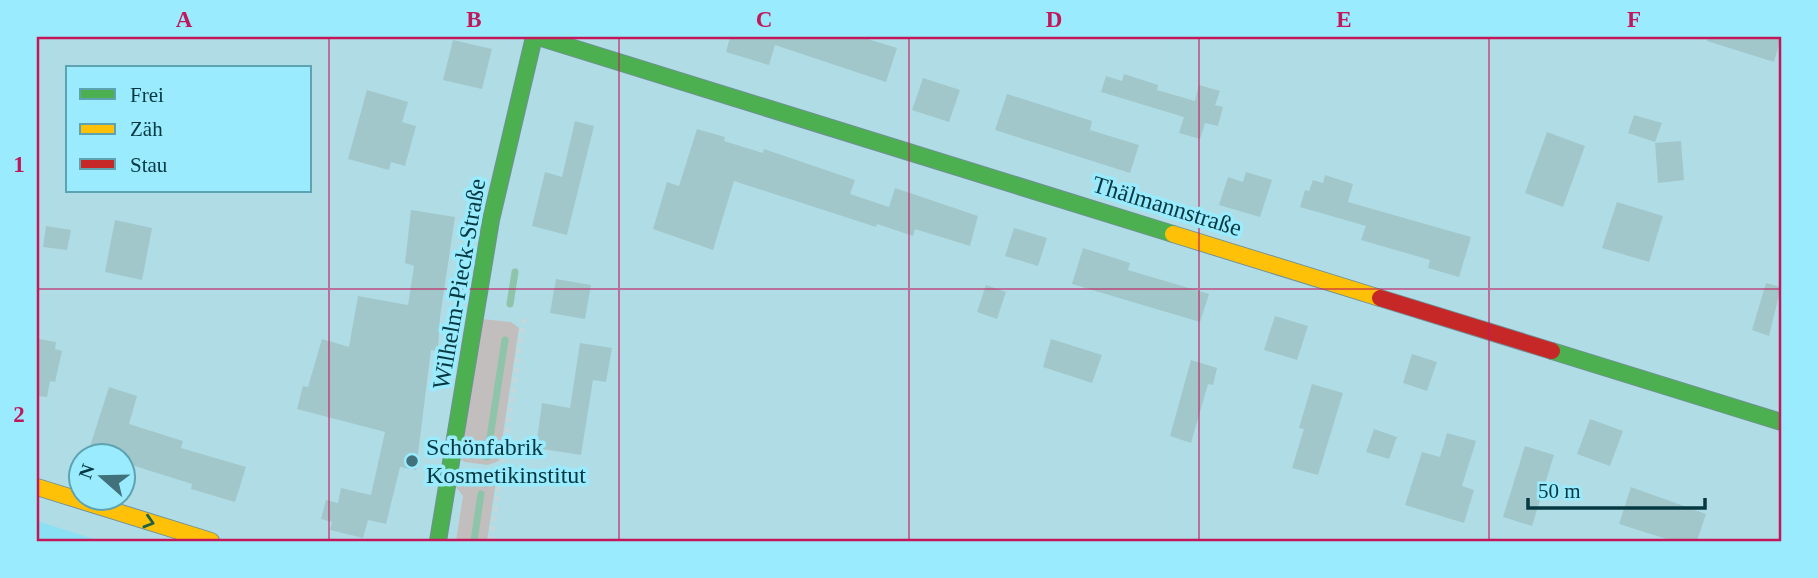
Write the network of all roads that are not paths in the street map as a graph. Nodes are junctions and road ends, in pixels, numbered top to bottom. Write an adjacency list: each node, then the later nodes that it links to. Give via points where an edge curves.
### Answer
1 (536, 37): 2 (street, Thälmannstraße); 5 (street, Wilhelm-Pieck-Straße, via 491,220)
2 (1781, 422)
3 (37, 487): 4 (street, one-way to 4)
4 (211, 541)
5 (438, 541)

